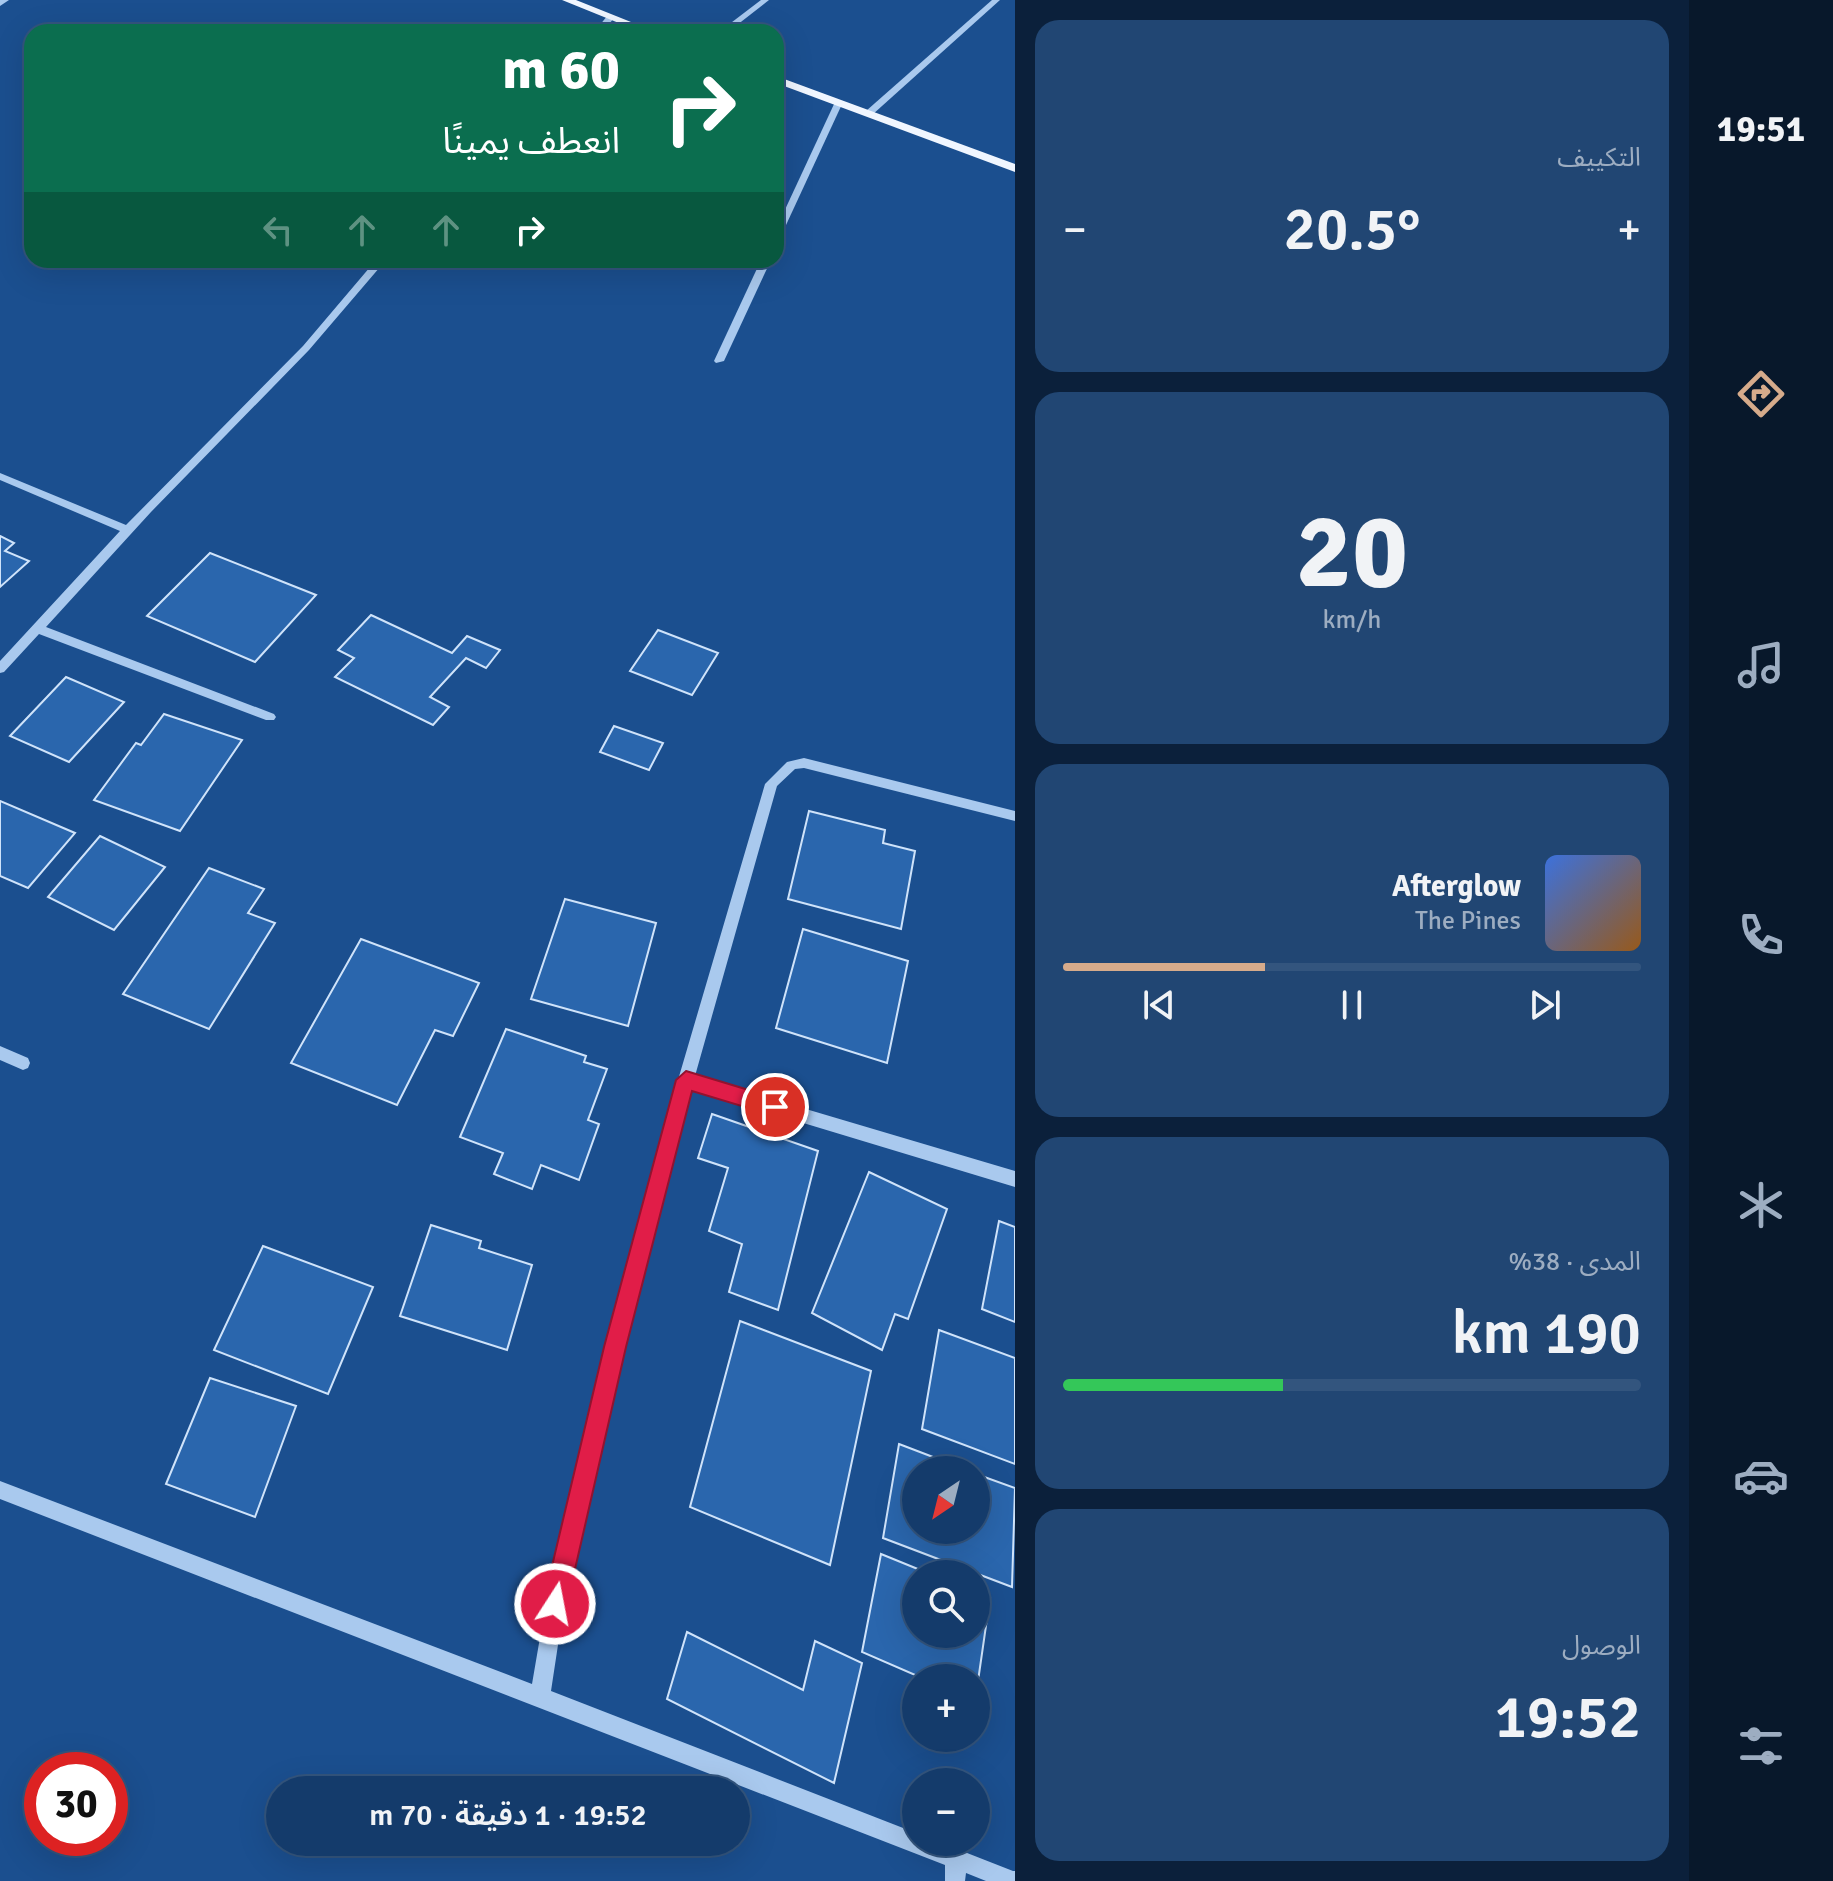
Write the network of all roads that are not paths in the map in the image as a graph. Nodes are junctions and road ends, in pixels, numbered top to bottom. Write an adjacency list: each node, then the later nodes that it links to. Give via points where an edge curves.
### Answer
1 (5, 0): 5 (street)
2 (567, 0): 6 (main road)
3 (765, 0): 9 (street)
4 (996, 0): 12 (street)
5 (0, 4)
6 (611, 17): 7 (street); 8 (main road)
7 (605, 24)
8 (630, 24)
9 (734, 24)
10 (784, 82): 11 (main road)
11 (839, 102): 12 (main road); 14 (street)
12 (869, 113): 13 (main road)
13 (1015, 168)
14 (784, 221)
15 (374, 268): 19 (street, via 306,348)
16 (762, 268): 17 (street)
17 (719, 361)
18 (0, 476): 19 (street)
19 (127, 530): 20 (street)
20 (39, 629): 21 (street); 22 (street)
21 (0, 669)
22 (270, 717)
23 (1015, 816): 26 (street, via 804,763 779,773 765,802)
24 (0, 1053): 25 (street)
25 (23, 1063)
26 (686, 1080): 27 (street); 29 (street, via 559,1579)
27 (1015, 1179)
28 (0, 1490): 29 (street)
29 (540, 1697): 30 (street)
30 (956, 1859): 31 (street); 32 (street)
31 (955, 1881)
32 (1013, 1881)

